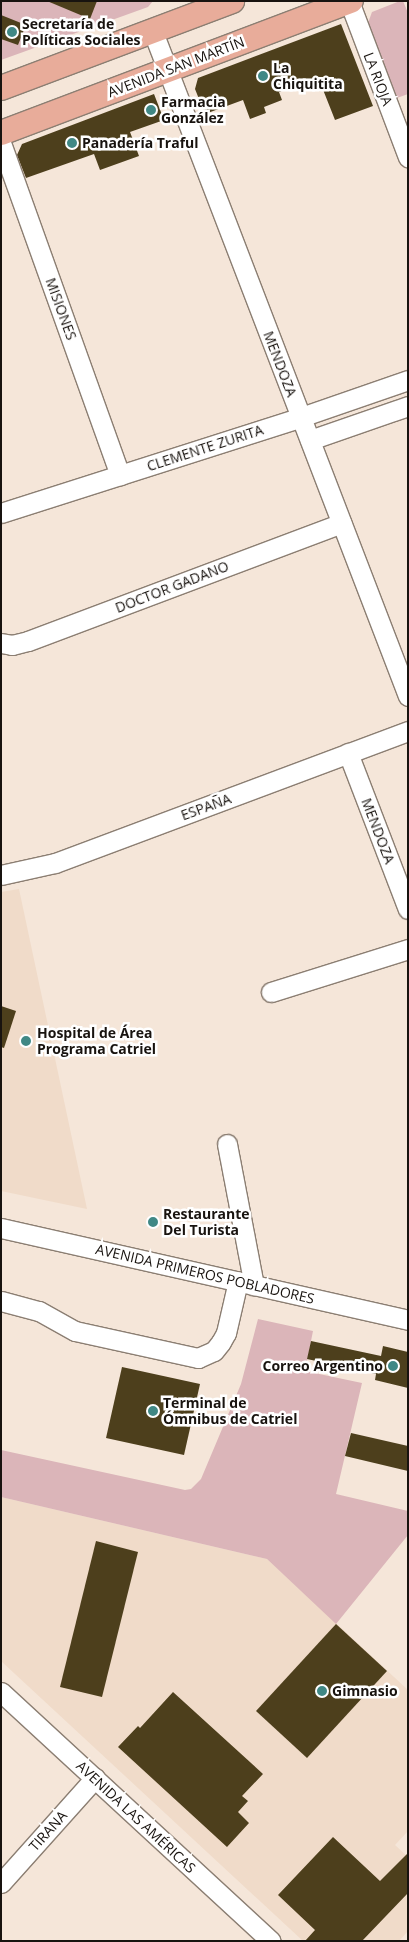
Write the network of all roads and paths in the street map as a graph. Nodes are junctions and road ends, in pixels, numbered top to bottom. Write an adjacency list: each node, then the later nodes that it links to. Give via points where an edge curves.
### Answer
1 (232, 1): 3 (main road)
2 (350, 2): 5 (main road, AVENIDA SAN MARTÍN); 9 (street, LA RIOJA)
3 (192, 8): 4 (main road)
4 (153, 32): 5 (street, MENDOZA); 6 (main road)
5 (168, 70): 7 (main road, AVENIDA SAN MARTÍN); 12 (street, MENDOZA)
6 (1, 88)
7 (1, 133)
8 (1, 143): 14 (street, MISIONES)
9 (408, 157)
10 (408, 380): 12 (street, CLEMENTE ZURITA)
11 (408, 406): 13 (street)
12 (301, 417): 13 (street, MENDOZA); 14 (street, CLEMENTE ZURITA)
13 (310, 440): 16 (street, MENDOZA)
14 (120, 475): 15 (street, CLEMENTE ZURITA)
15 (1, 513)
16 (342, 523): 17 (street, DOCTOR GADANO, via 28,641 12,646); 18 (street, MENDOZA)
17 (1, 643)
18 (408, 696)
19 (408, 730): 20 (street, ESPAÑA)
20 (348, 753): 21 (street, ESPAÑA, via 55,863); 22 (street, MENDOZA)
21 (1, 875)
22 (408, 909)
23 (408, 949): 24 (street)
24 (271, 992)
25 (227, 1144): 27 (street)
26 (1, 1228): 27 (street, AVENIDA PRIMEROS POBLADORES)
27 (246, 1283): 28 (street, via 221,1342 214,1351 198,1358 75,1331 39,1311); 29 (street, AVENIDA PRIMEROS POBLADORES)
28 (1, 1301)
29 (408, 1320)
30 (1, 1692): 31 (street, AVENIDA LAS AMÉRICAS)
31 (95, 1778): 32 (street, TIRANA); 33 (street, AVENIDA LAS AMÉRICAS)
32 (1, 1883)
33 (271, 1941)

